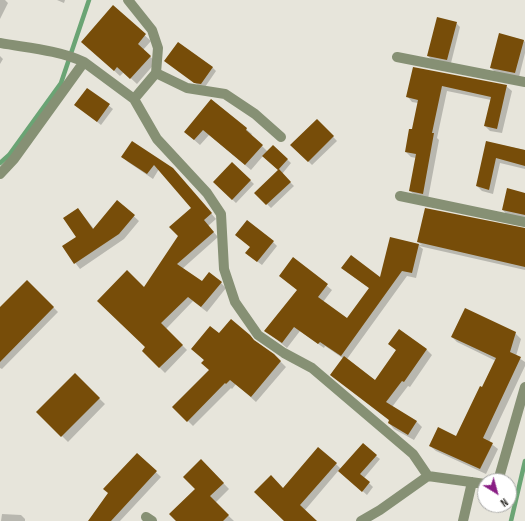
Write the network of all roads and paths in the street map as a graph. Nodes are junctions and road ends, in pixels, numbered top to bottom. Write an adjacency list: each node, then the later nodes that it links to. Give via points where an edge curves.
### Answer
1 (128, 0): 5 (street, via 152,30 158,48)
2 (0, 44): 4 (street)
3 (397, 57): 6 (street)
4 (80, 60): 7 (street); 9 (street, via 14,159)
5 (156, 73): 7 (street); 8 (street, via 187,88 225,94 255,114)
6 (525, 82)
7 (134, 99): 14 (street, via 157,139 207,193 221,214 224,269 235,302 258,334 284,353 312,368 413,454)
8 (281, 137)
9 (0, 174)
10 (400, 196): 11 (street)
11 (525, 222)
12 (525, 387): 13 (street)
13 (500, 473)
14 (428, 476): 15 (street); 17 (street)
15 (472, 482): 16 (street); 18 (street)
16 (477, 483)
17 (361, 521)
18 (463, 521)

